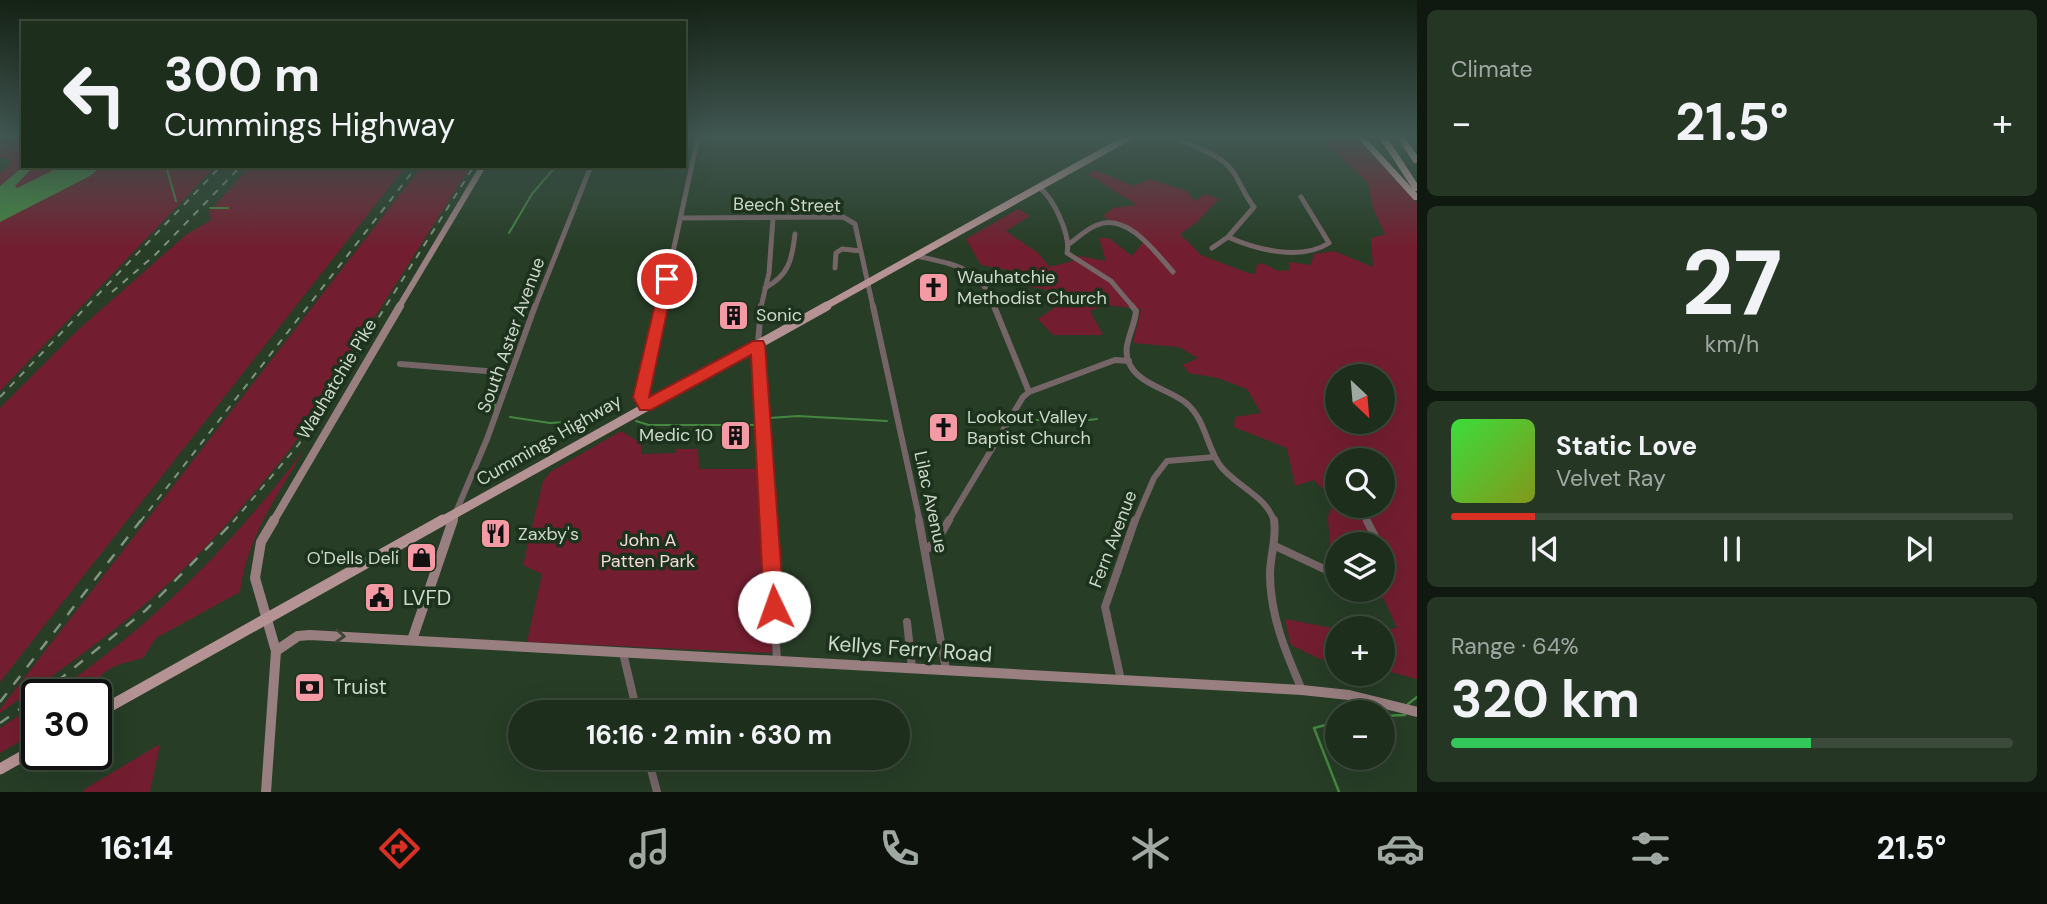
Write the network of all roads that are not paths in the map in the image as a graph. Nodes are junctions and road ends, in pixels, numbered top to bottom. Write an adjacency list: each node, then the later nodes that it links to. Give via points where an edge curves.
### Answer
1 (478, 174): 38 (street, Wauhatchie Pike, via 268,526 255,578)
2 (588, 174): 28 (street, South Aster Avenue)
3 (690, 174): 12 (street)
4 (1065, 174): 8 (main road, Cummings Highway)
5 (1234, 174): 16 (street, via 1241,192 1254,207)
6 (1395, 174): 11 (highway)
7 (1407, 174): 9 (highway)
8 (1040, 188): 17 (street, via 1048,194); 20 (main road, Cummings Highway)
9 (1417, 189)
10 (1301, 197): 16 (street, via 1329,243 1326,246 1268,250)
11 (1417, 198)
12 (680, 218): 13 (street, Beech Street); 30 (street, via 641,397)
13 (773, 218): 14 (street, Beech Street); 24 (street)
14 (851, 220): 19 (street, Lilac Avenue)
15 (795, 234): 24 (street, via 792,266 781,281)
16 (1228, 237): 18 (street)
17 (1069, 244): 22 (street, via 1100,223 1121,225); 26 (street, via 1067,253 1111,281 1136,311 1128,338)
18 (1212, 248)
19 (861, 251): 21 (street, via 842,249 836,253); 23 (street, Lilac Avenue)
20 (916, 256): 23 (main road, Cummings Highway); 29 (street, via 959,265 988,289)
21 (835, 268)
22 (1173, 272)
23 (868, 283): 25 (main road, Cummings Highway); 36 (street, Lilac Avenue)
24 (765, 288): 25 (street)
25 (758, 345): 30 (main road, Cummings Highway); 43 (street)
26 (1129, 361): 29 (street, via 1115,360); 31 (street, via 1136,374 1186,403 1198,417)
27 (400, 364): 28 (street)
28 (510, 373): 32 (street, South Aster Avenue)
29 (1029, 392): 36 (street, via 938,539)
30 (645, 406): 32 (main road, Cummings Highway)
31 (1215, 457): 35 (street, via 1273,517); 46 (street, Fern Avenue, via 1167,461 1142,501 1105,607)
32 (455, 514): 38 (main road, Cummings Highway); 40 (street)
33 (1367, 521): 34 (street)
34 (1373, 532)
35 (1275, 546): 37 (street); 47 (street, via 1270,573 1272,603 1281,640)
36 (926, 550): 45 (street, Lilac Avenue)
37 (1325, 569)
38 (264, 618): 41 (street, Wauhatchie Pike); 49 (main road, Cummings Highway)
39 (907, 622): 44 (street)
40 (412, 640): 41 (street, Kellys Ferry Road, one-way to 40, via 298,636 310,635); 42 (street, Kellys Ferry Road)
41 (276, 651): 54 (street)
42 (623, 653): 43 (street, Kellys Ferry Road); 48 (street)
43 (778, 660): 44 (street, Kellys Ferry Road)
44 (912, 668): 45 (street, Kellys Ferry Road)
45 (946, 670): 46 (street, Kellys Ferry Road)
46 (1121, 680): 47 (street, Kellys Ferry Road)
47 (1302, 690): 50 (street, Kellys Ferry Road, via 1349,695)
48 (634, 700)
49 (112, 705)
50 (1417, 712)
51 (21, 757): 52 (main road)
52 (0, 769)
53 (651, 770): 55 (street)
54 (266, 792)
55 (657, 792)

